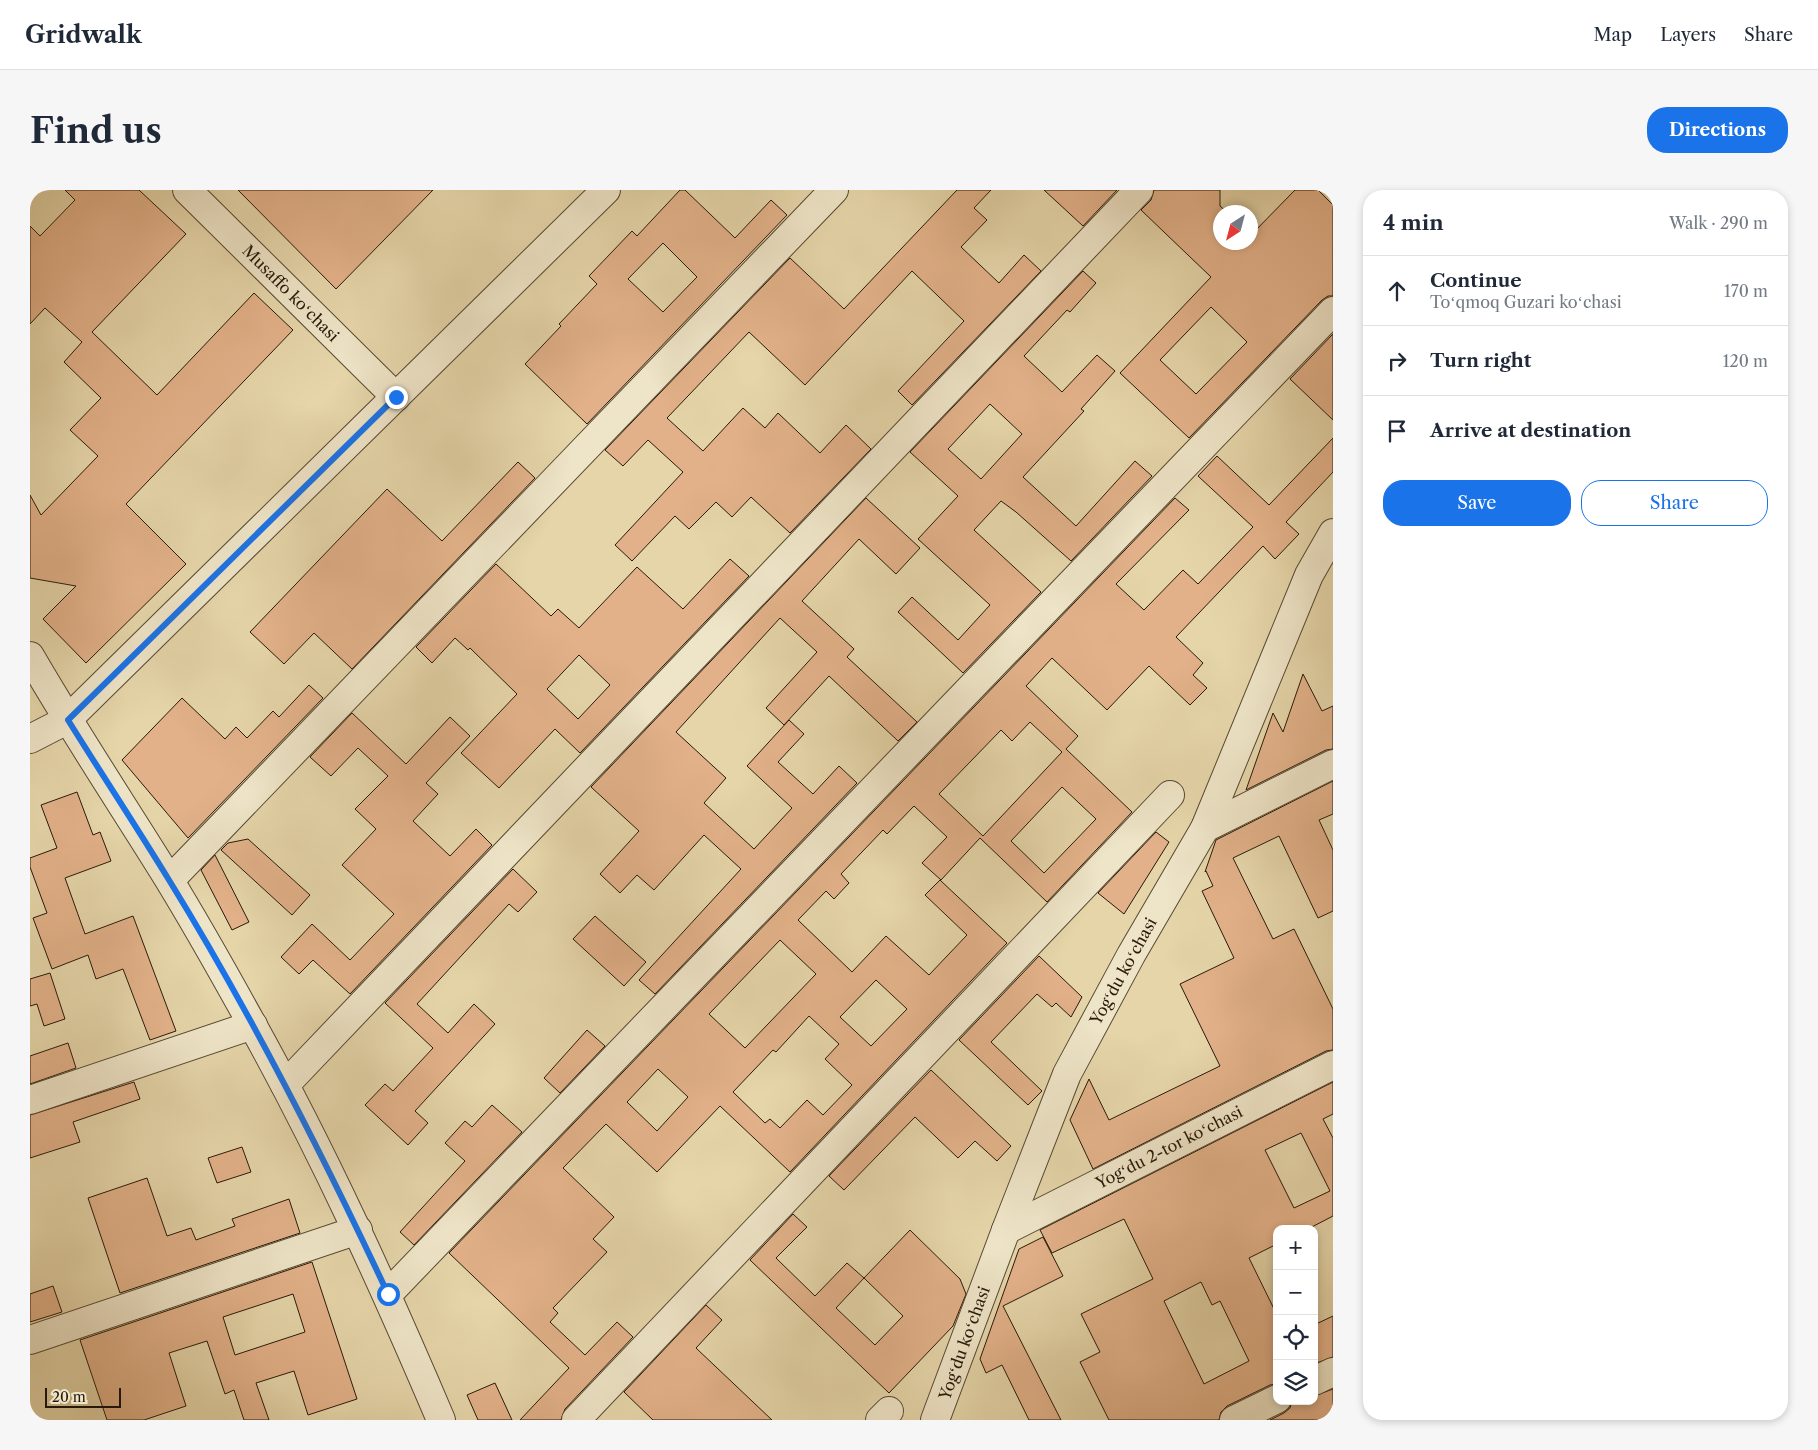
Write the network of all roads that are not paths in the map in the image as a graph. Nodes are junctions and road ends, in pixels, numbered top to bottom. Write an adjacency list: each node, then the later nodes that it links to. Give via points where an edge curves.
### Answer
1 (187, 190): 6 (street, Musaffo koʻchasi)
2 (606, 190): 6 (street)
3 (834, 190): 14 (street)
4 (1139, 190): 17 (street)
5 (1333, 311): 21 (street)
6 (396, 397): 9 (street)
7 (1333, 533): 13 (street, Yogʻdu koʻchasi, via 1309,575)
8 (30, 656): 9 (street)
9 (68, 720): 10 (street); 14 (street)
10 (30, 739)
11 (1333, 764): 13 (street)
12 (1170, 795): 27 (street)
13 (1205, 828): 20 (street, Yogʻdu koʻchasi, via 1067,1074)
14 (170, 880): 15 (street)
15 (253, 1025): 17 (street); 18 (street)
16 (1333, 1065): 20 (street, Yogʻdu 2-tor koʻchasi)
17 (285, 1085): 19 (street)
18 (30, 1100)
19 (358, 1230): 21 (street); 22 (street)
20 (1006, 1230): 28 (street, Yogʻdu koʻchasi)
21 (388, 1294): 26 (street)
22 (30, 1340)
23 (1333, 1372): 24 (street)
24 (1318, 1379)
25 (1273, 1401): 29 (street)
26 (441, 1420)
27 (576, 1420)
28 (935, 1420)
29 (1234, 1420)

